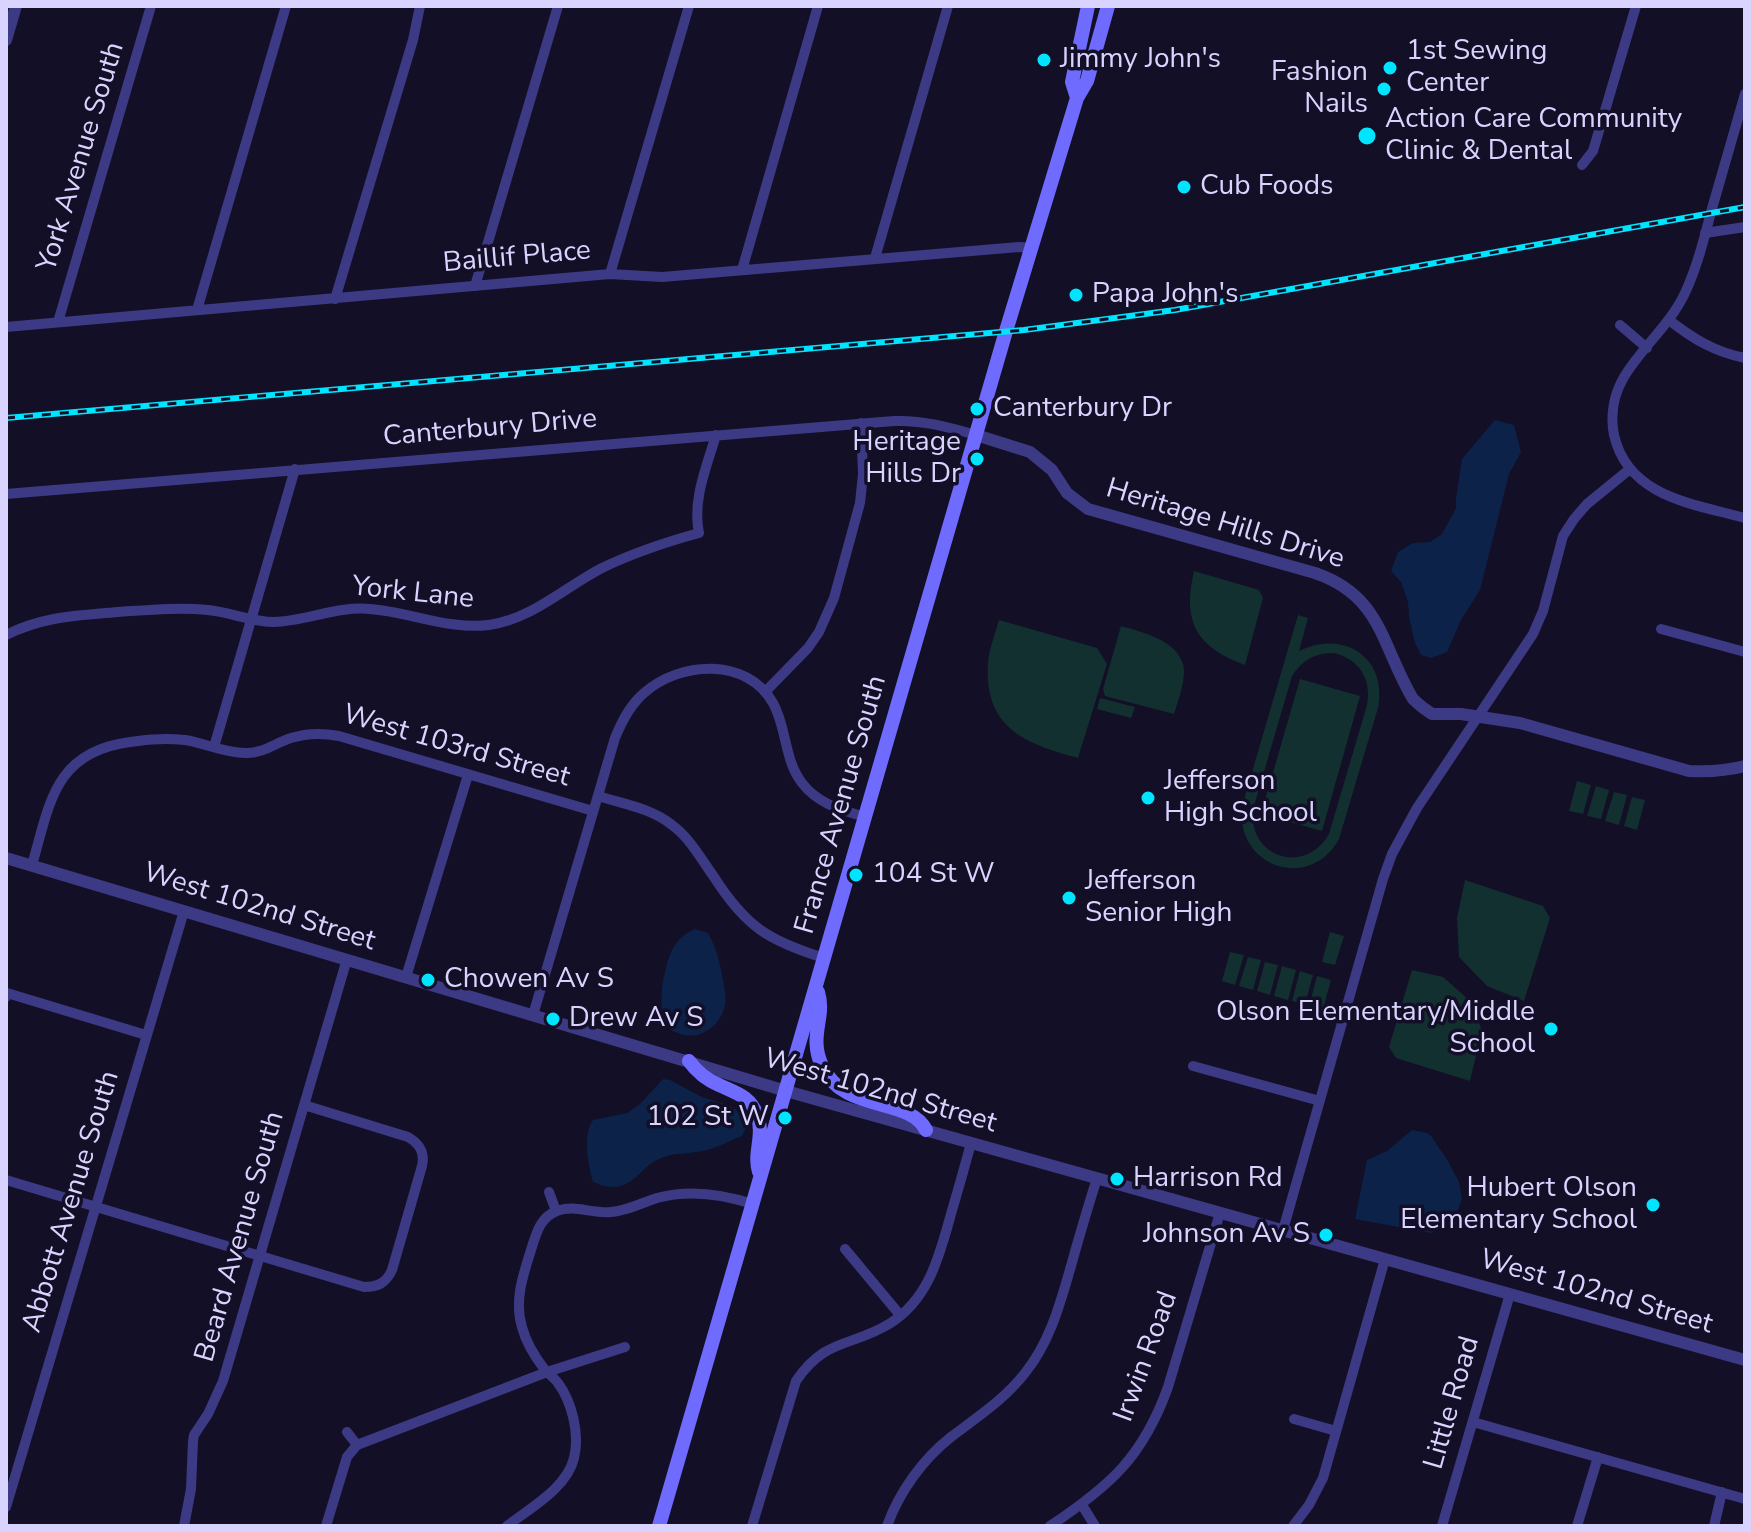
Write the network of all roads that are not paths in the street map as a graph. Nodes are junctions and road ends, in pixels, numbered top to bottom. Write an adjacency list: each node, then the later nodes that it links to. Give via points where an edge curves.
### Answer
1 (16, 6): 12 (street)
2 (151, 6): 26 (street, York Avenue South)
3 (286, 6): 24 (street)
4 (420, 6): 23 (street)
5 (558, 6): 22 (street)
6 (689, 6): 21 (street)
7 (818, 6): 20 (street)
8 (948, 6): 19 (street)
9 (1088, 6): 14 (main road, France Avenue South, via 1072,82)
10 (1108, 6): 14 (main road, France Avenue South, via 1087,81)
11 (1636, 6): 15 (street, via 1593,151)
12 (6, 40)
13 (1745, 94): 17 (street)
14 (1077, 98): 18 (main road, France Avenue South)
15 (1582, 165)
16 (1745, 227): 17 (street)
17 (1705, 233): 25 (street, via 1684,295)
18 (1033, 248): 19 (street, Baillif Place); 33 (main road, France Avenue South)
19 (875, 258): 20 (street, Baillif Place)
20 (742, 270): 21 (street, Baillif Place, via 662,277)
21 (610, 274): 22 (street, Baillif Place)
22 (475, 286): 23 (street, Baillif Place)
23 (335, 299): 24 (street, Baillif Place)
24 (197, 310): 26 (street, Baillif Place)
25 (1669, 320): 29 (street); 30 (street, via 1705,346)
26 (58, 322): 28 (street, Baillif Place)
27 (1620, 325): 29 (street)
28 (6, 327)
29 (1647, 348): 35 (street, via 1622,379 1613,409 1616,441)
30 (1745, 358)
31 (861, 423): 32 (street, Canterbury Drive); 33 (street, Canterbury Drive, via 912,420); 42 (street, via 860,503 834,598 808,648)
32 (716, 435): 34 (street, Canterbury Drive); 38 (street, York Lane, via 699,496 699,533 604,567 513,619 471,626 365,608 273,622)
33 (976, 435): 43 (street, Heritage Hills Drive, via 1030,452 1088,509 1332,579 1361,599 1372,614 1413,699 1432,714); 49 (main road, France Avenue South)
34 (295, 469): 36 (street, Canterbury Drive); 38 (street)
35 (1630, 469): 37 (street, via 1661,494); 43 (street, via 1568,527 1533,634)
36 (6, 494)
37 (1745, 518)
38 (251, 619): 40 (street, York Lane, via 168,608 44,620); 44 (street)
39 (1661, 629): 41 (street)
40 (6, 635)
41 (1745, 652)
42 (765, 692): 47 (street, via 737,673 716,669 678,673 662,681 646,691 622,721); 49 (street, via 803,784 827,804)
43 (1479, 716): 45 (street, Heritage Hills Drive, via 1689,771); 63 (street, via 1392,854)
44 (214, 747): 46 (street, West 103rd Street, via 253,753 323,733); 51 (street, West 103rd Street, via 156,739 109,745 78,760 53,795)
45 (1745, 766)
46 (468, 775): 48 (street, West 103rd Street); 55 (street)
47 (598, 796): 48 (street); 53 (street, West 103rd Street, via 672,824 749,922 781,943)
48 (593, 811): 58 (street)
49 (865, 817): 53 (main road, France Avenue South)
50 (6, 858): 51 (street, West 102nd Street)
51 (32, 865): 52 (street, West 102nd Street)
52 (184, 911): 54 (street, West 102nd Street); 59 (street, Abbott Avenue South)
53 (824, 958): 56 (main road, France Avenue South)
54 (347, 959): 55 (street, West 102nd Street); 64 (street, Beard Avenue South)
55 (406, 977): 58 (street, West 102nd Street)
56 (816, 987): 62 (main road, France Avenue South); 65 (main road, via 820,999 815,1040 828,1076 859,1099 912,1115)
57 (6, 997): 59 (street, via 7,993)
58 (533, 1015): 60 (street, West 102nd Street)
59 (146, 1035): 72 (street, Abbott Avenue South)
60 (689, 1061): 62 (street, West 102nd Street); 67 (main road, via 755,1109)
61 (1193, 1066): 63 (street)
62 (786, 1091): 65 (street, West 102nd Street); 67 (main road, France Avenue South)
63 (1320, 1101): 75 (street)
64 (304, 1105): 77 (street, Beard Avenue South); 77 (street, via 408,1137 421,1149 422,1166 392,1270 381,1284 364,1287)
65 (926, 1130): 66 (street, West 102nd Street)
66 (971, 1143): 68 (street, West 102nd Street); 80 (street, via 934,1269)
67 (761, 1176): 71 (main road, France Avenue South)
68 (1097, 1178): 74 (street, West 102nd Street); 99 (street, via 1041,1350 1010,1391 931,1455)
69 (6, 1180): 72 (street)
70 (549, 1192): 73 (street)
71 (753, 1204): 73 (street, via 696,1193 609,1213); 97 (main road, France Avenue South)
72 (96, 1207): 77 (street); 93 (street, Abbott Avenue South)
73 (556, 1211): 83 (street, via 537,1231 519,1295 527,1342)
74 (1220, 1213): 75 (street, West 102nd Street); 92 (street, Irwin Road, via 1159,1410 1135,1453)
75 (1283, 1230): 78 (street, West 102nd Street)
76 (845, 1249): 80 (street)
77 (260, 1256): 94 (street, Beard Avenue South, via 217,1398 194,1435)
78 (1385, 1259): 79 (street, West 102nd Street); 86 (street)
79 (1510, 1294): 82 (street, West 102nd Street); 85 (street, Little Road)
80 (900, 1315): 98 (street, via 826,1350 804,1369 791,1395)
81 (625, 1347): 83 (street)
82 (1745, 1360)
83 (547, 1372): 88 (street); 96 (street, via 572,1413 574,1460 563,1482)
84 (1294, 1419): 86 (street)
85 (1473, 1422): 89 (street); 103 (street, Little Road)
86 (1336, 1431): 102 (street, via 1317,1492)
87 (347, 1432): 88 (street)
88 (357, 1445): 95 (street, via 347,1457)
89 (1598, 1457): 90 (street); 104 (street)
90 (1722, 1492): 91 (street); 105 (street)
91 (1745, 1499)
92 (1082, 1505): 100 (street, Irwin Road); 101 (street)
93 (6, 1507)
94 (184, 1526)
95 (326, 1526)
96 (507, 1526)
97 (659, 1526)
98 (752, 1526)
99 (887, 1526)
100 (1050, 1526)
101 (1095, 1526)
102 (1293, 1526)
103 (1442, 1526)
104 (1577, 1526)
105 (1714, 1526)

